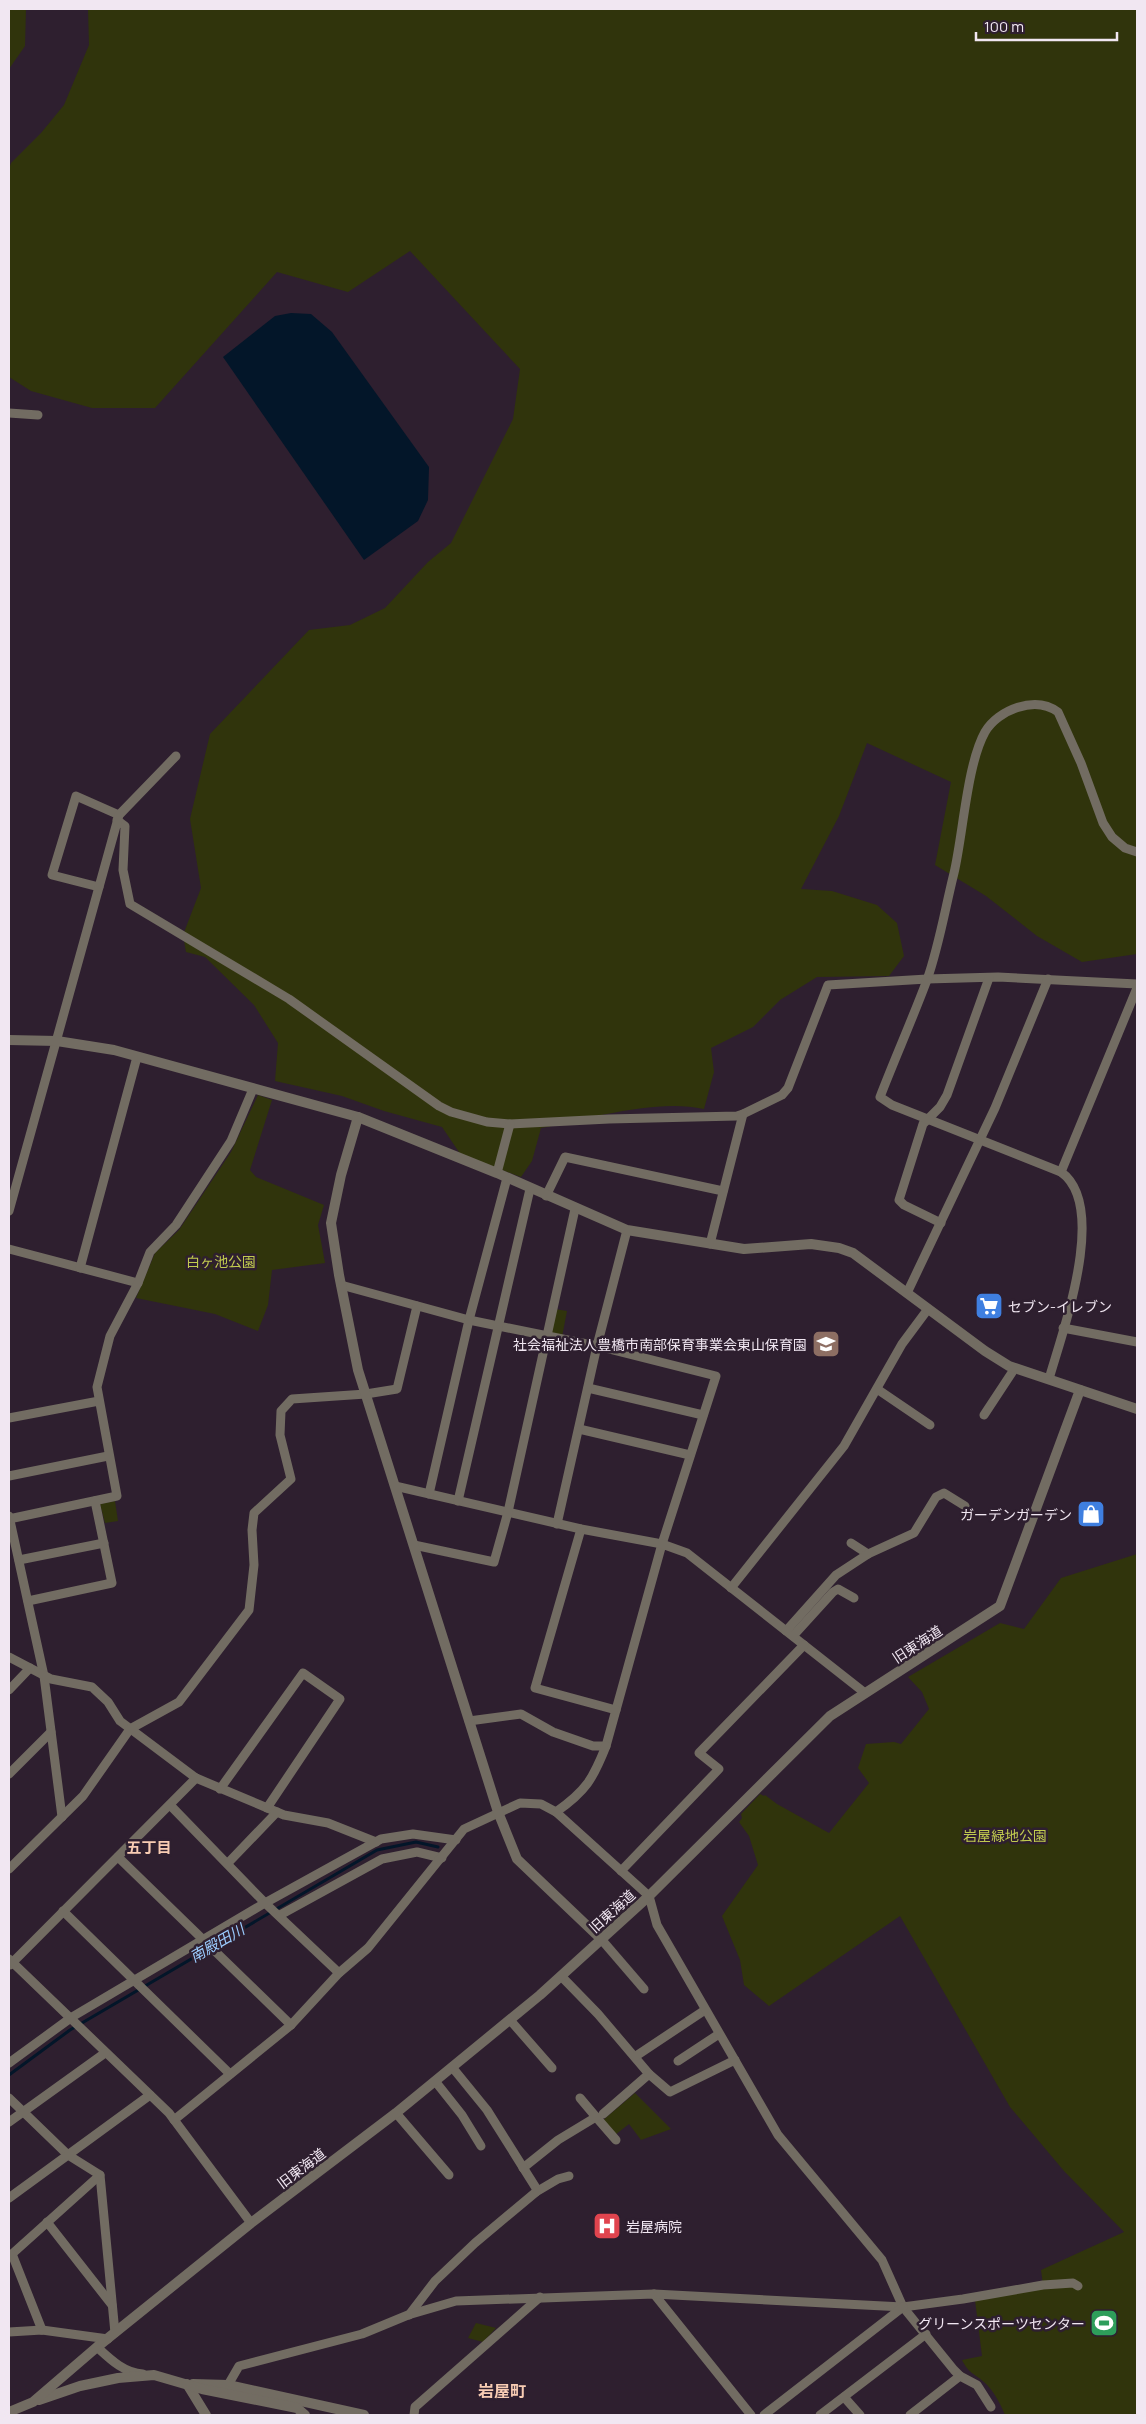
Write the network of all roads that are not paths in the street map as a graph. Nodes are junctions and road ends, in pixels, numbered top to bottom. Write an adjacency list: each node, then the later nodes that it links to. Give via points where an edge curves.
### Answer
1 (9, 413): 2 (street)
2 (38, 415)
3 (176, 756): 4 (street)
4 (118, 818): 6 (street); 6 (street, via 76,796 52,875); 19 (street, via 125,826 123,870 130,904 289,999 439,1106 487,1122)
5 (1137, 852): 8 (street, via 1125,848 1112,837 1103,823 1058,712 1045,706 1032,706 1001,714 985,732 975,760 954,870)
6 (99, 887): 13 (street)
7 (988, 978): 8 (street); 9 (street); 18 (street, via 947,1095)
8 (927, 979): 16 (street, via 828,985 788,1088 782,1095); 18 (street, via 880,1097)
9 (1048, 979): 10 (street); 20 (street)
10 (1137, 984)
11 (1137, 988): 21 (street)
12 (9, 1040): 13 (street)
13 (57, 1040): 14 (street); 28 (street)
14 (137, 1057): 15 (street); 33 (street)
15 (253, 1089): 17 (street); 34 (street, via 231,1141 176,1225 150,1252)
16 (743, 1114): 19 (street); 25 (street)
17 (358, 1117): 22 (street); 35 (street, via 331,1223)
18 (927, 1120): 20 (street); 29 (street, via 899,1200)
19 (510, 1124): 22 (street)
20 (979, 1141): 21 (street); 29 (street)
21 (1061, 1172): 41 (street, via 1078,1197 1083,1233)
22 (496, 1173): 23 (street)
23 (507, 1178): 24 (street); 39 (street)
24 (530, 1189): 26 (street); 40 (street)
25 (724, 1191): 26 (street, via 564,1157); 31 (street)
26 (546, 1196): 27 (street)
27 (575, 1209): 30 (street); 42 (street)
28 (9, 1210)
29 (941, 1224): 36 (street)
30 (627, 1230): 31 (street); 44 (street)
31 (710, 1244): 36 (street, via 744,1249 811,1244 840,1248 854,1253)
32 (9, 1249): 33 (street)
33 (80, 1268): 34 (street)
34 (138, 1283): 51 (street, via 110,1336 97,1387)
35 (341, 1285): 37 (street); 50 (street)
36 (907, 1293): 38 (street)
37 (417, 1306): 39 (street); 50 (street, via 397,1389)
38 (928, 1309): 45 (street, via 985,1351); 48 (street, via 902,1344)
39 (469, 1320): 40 (street); 62 (street)
40 (497, 1326): 42 (street); 64 (street)
41 (1064, 1328): 43 (street); 46 (street)
42 (547, 1336): 44 (street); 66 (street)
43 (1137, 1342)
44 (597, 1346): 47 (street); 53 (street, via 716,1376)
45 (1015, 1368): 46 (street); 54 (street)
46 (1048, 1379): 49 (street)
47 (588, 1388): 53 (street); 57 (street)
48 (877, 1389): 56 (street); 76 (street, via 844,1446)
49 (1080, 1390): 52 (street); 85 (street, 旧東海道, via 1000,1606)
50 (366, 1394): 61 (street); 88 (street, via 292,1399 281,1411 280,1435 291,1479 254,1513 254,1565 248,1610 180,1702)
51 (99, 1401): 55 (street); 59 (street)
52 (1137, 1409)
53 (703, 1415): 58 (street)
54 (984, 1415)
55 (9, 1418)
56 (930, 1426)
57 (578, 1429): 58 (street); 68 (street)
58 (690, 1454): 73 (street)
59 (108, 1456): 60 (street); 63 (street, via 117,1496)
60 (9, 1476)
61 (395, 1486): 62 (street); 72 (street)
62 (429, 1494): 64 (street)
63 (95, 1501): 67 (street); 70 (street)
64 (458, 1501): 66 (street)
65 (966, 1506): 74 (street, via 944,1493 936,1497 914,1533)
66 (508, 1512): 68 (street); 72 (street, via 494,1562)
67 (9, 1517): 75 (street)
68 (558, 1524): 69 (street)
69 (581, 1529): 73 (street); 86 (street, via 535,1688)
70 (104, 1543): 75 (street); 78 (street, via 112,1583)
71 (851, 1543): 74 (street)
72 (414, 1544): 87 (street)
73 (662, 1544): 76 (street, via 688,1553); 86 (street)
74 (868, 1554): 79 (street, via 836,1575)
75 (19, 1560): 78 (street)
76 (731, 1588): 79 (street)
77 (854, 1598): 79 (street, via 845,1590 838,1589)
78 (28, 1601): 83 (street)
79 (789, 1634): 80 (street)
80 (804, 1645): 85 (street); 106 (street, via 699,1754 719,1770)
81 (9, 1657): 82 (street)
82 (30, 1668): 83 (street); 84 (street)
83 (44, 1676): 88 (street, via 92,1687); 89 (street)
84 (9, 1690)
85 (865, 1694): 107 (street, 旧東海道, via 830,1716)
86 (616, 1710): 90 (street)
87 (469, 1721): 90 (street, via 521,1714 552,1732 593,1746); 97 (street)
88 (130, 1729): 92 (street); 99 (street, via 83,1796)
89 (51, 1732): 91 (street); 99 (street)
90 (606, 1746): 98 (street, via 593,1778 575,1799)
91 (9, 1774)
92 (196, 1778): 93 (street); 94 (street)
93 (220, 1789): 95 (street); 95 (street, via 303,1673 340,1699)
94 (170, 1805): 102 (street); 104 (street)
95 (267, 1808): 96 (street)
96 (278, 1812): 101 (street, via 328,1823); 104 (street)
97 (498, 1812): 98 (street, via 520,1803 541,1804); 100 (street, via 464,1830); 111 (street, via 517,1859)
98 (556, 1812): 106 (street)
99 (62, 1817): 105 (street)
100 (456, 1840): 101 (street, via 413,1834); 103 (street)
101 (376, 1842): 108 (street)
102 (118, 1857): 109 (street); 112 (street)
103 (442, 1858): 110 (street, via 417,1852 382,1859); 114 (street, via 368,1948)
104 (228, 1862): 108 (street)
105 (9, 1869)
106 (621, 1871): 107 (street)
107 (649, 1896): 111 (street, 旧東海道); 118 (street, via 657,1925)
108 (267, 1904): 110 (street); 112 (street)
109 (64, 1911): 113 (street); 116 (street)
110 (279, 1914): 114 (street)
111 (601, 1939): 115 (street, 旧東海道); 117 (street)
112 (207, 1945): 116 (street); 121 (street)
113 (10, 1963): 119 (street)
114 (339, 1974): 121 (street)
115 (561, 1976): 120 (street, 旧東海道); 124 (street)
116 (136, 1982): 119 (street); 130 (street)
117 (644, 1989)
118 (705, 2010): 122 (street); 124 (street)
119 (73, 2019): 123 (street); 127 (street)
120 (510, 2020): 128 (street, 旧東海道); 129 (street)
121 (291, 2025): 130 (street)
122 (719, 2034): 125 (street); 126 (street)
123 (105, 2053): 133 (street); 136 (street)
124 (636, 2056): 131 (street)
125 (736, 2060): 131 (street, via 670,2092); 157 (street, via 778,2135 882,2260)
126 (678, 2061)
127 (9, 2063)
128 (452, 2067): 132 (street, 旧東海道); 144 (street, via 488,2110)
129 (552, 2068)
130 (230, 2074): 139 (street)
131 (649, 2074): 138 (street)
132 (436, 2081): 137 (street, 旧東海道); 142 (street)
133 (150, 2095): 139 (street); 143 (street)
134 (9, 2098): 136 (street)
135 (580, 2098): 138 (street)
136 (24, 2112): 140 (street); 143 (street)
137 (396, 2114): 146 (street); 151 (street, 旧東海道)
138 (599, 2115): 141 (street); 144 (street, via 558,2140)
139 (174, 2120): 151 (street)
140 (9, 2122)
141 (616, 2140)
142 (481, 2146)
143 (68, 2155): 145 (street); 149 (street)
144 (523, 2168): 148 (street)
145 (100, 2175): 150 (street); 156 (street)
146 (449, 2175)
147 (569, 2176): 148 (street, via 558,2178)
148 (536, 2192): 158 (street, via 434,2282)
149 (9, 2198)
150 (47, 2222): 152 (street); 156 (street)
151 (251, 2223): 162 (street, 旧東海道)
152 (11, 2255): 159 (street)
153 (1078, 2286): 157 (street, via 1074,2283 1043,2284)
154 (654, 2294): 155 (street); 157 (street); 176 (street)
155 (540, 2297): 158 (street, via 456,2301); 175 (street, via 415,2406)
156 (112, 2305): 162 (street)
157 (903, 2307): 161 (street); 177 (street)
158 (408, 2315): 167 (street, via 362,2334 239,2366)
159 (42, 2330): 160 (street); 162 (street)
160 (9, 2332)
161 (926, 2334): 165 (street); 168 (street)
162 (111, 2336): 163 (street, 旧東海道)
163 (97, 2347): 164 (street, via 135,2374); 169 (street, 旧東海道)
164 (154, 2375): 166 (street); 169 (street, via 80,2386)
165 (960, 2376): 170 (street, via 976,2384); 180 (street)
166 (187, 2384): 167 (street); 172 (street); 173 (street, via 202,2390 296,2408)
167 (228, 2385): 174 (street)
168 (844, 2397): 178 (street); 179 (street)
169 (33, 2402): 171 (street, 旧東海道)
170 (991, 2407)
171 (9, 2412)
172 (206, 2415)
173 (304, 2415)
174 (364, 2415)
175 (414, 2415)
176 (752, 2415)
177 (764, 2415)
178 (820, 2415)
179 (860, 2415)
180 (910, 2415)

